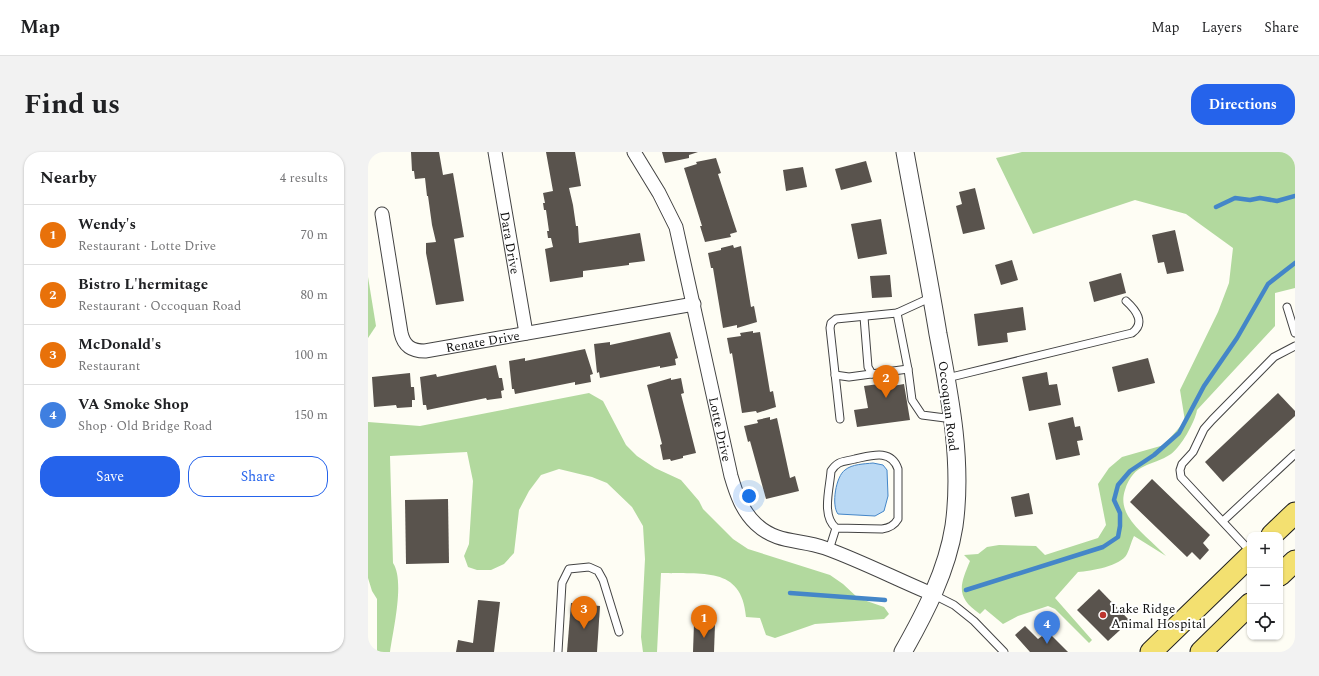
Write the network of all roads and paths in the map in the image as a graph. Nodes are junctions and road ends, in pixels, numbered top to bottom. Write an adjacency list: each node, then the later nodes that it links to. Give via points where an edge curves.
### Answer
1 (495, 152): 11 (street, Dara Drive)
2 (634, 152): 7 (street, Lotte Drive, via 659,193 676,228)
3 (905, 152): 5 (street, Occoquan Road)
4 (382, 214): 11 (street, Renate Drive, via 400,333 406,346 425,351)
5 (932, 297): 9 (lane); 17 (street, Occoquan Road)
6 (1126, 301): 17 (lane, via 1136,310 1139,320 1139,325 1132,333)
7 (694, 304): 11 (street, Renate Drive); 26 (street, Lotte Drive, via 731,476 742,506 757,525 770,534 787,541)
8 (1287, 307): 12 (lane)
9 (897, 313): 10 (lane); 14 (lane)
10 (864, 317): 15 (lane, via 868,367); 16 (lane, via 836,319 830,325)
11 (526, 333)
12 (1295, 333)
13 (1295, 346): 22 (lane, via 1274,357 1212,420 1204,429 1193,452 1182,464 1181,477)
14 (908, 369): 15 (lane); 19 (lane, via 912,400 922,415)
15 (872, 374): 16 (lane, via 849,377)
16 (835, 375): 18 (lane)
17 (946, 378): 19 (street, Occoquan Road)
18 (840, 419)
19 (953, 419): 30 (street, Occoquan Road, via 957,479 954,527)
20 (1295, 454): 22 (lane)
21 (1295, 513): 24 (main road)
22 (1223, 521): 25 (lane)
23 (836, 528): 23 (lane, via 882,529 889,528 895,523 898,514 896,462 882,455 868,454 835,465 831,471 828,515 831,524); 26 (lane)
24 (1275, 532)
25 (1247, 548)
26 (829, 550): 30 (street, Lotte Drive)
27 (1247, 559): 36 (main road)
28 (1295, 561): 29 (main road)
29 (1283, 572)
30 (932, 594): 34 (street, Occoquan Road); 35 (lane, via 954,605 974,621)
31 (1247, 607): 37 (main road)
32 (619, 632): 33 (lane, via 598,571 589,567 569,569 562,583)
33 (558, 652)
34 (903, 652)
35 (1004, 652)
36 (1151, 652)
37 (1201, 652)

